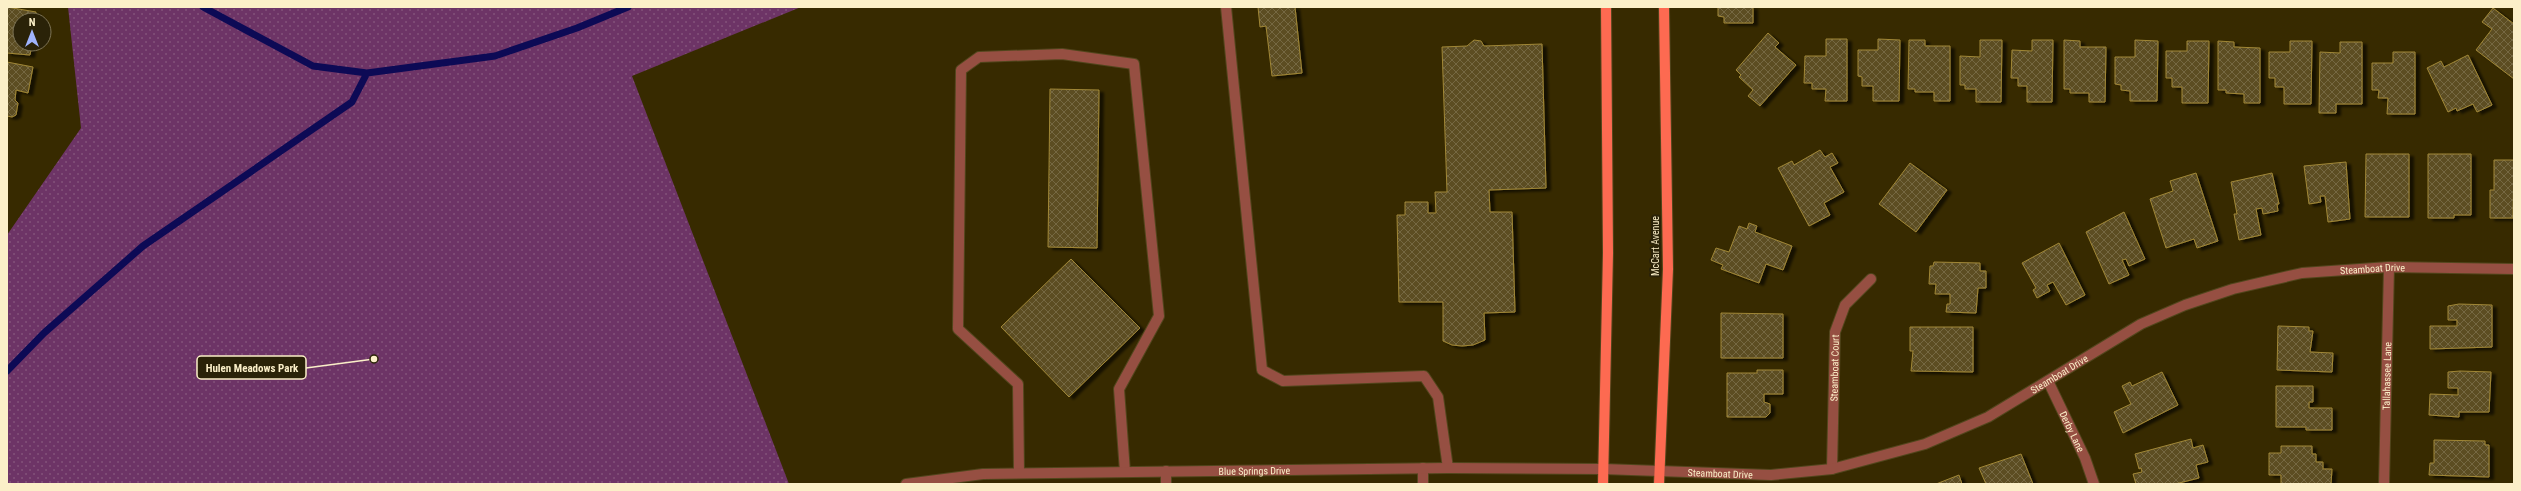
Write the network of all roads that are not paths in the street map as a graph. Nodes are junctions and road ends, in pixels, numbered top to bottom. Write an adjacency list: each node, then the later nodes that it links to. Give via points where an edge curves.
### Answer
1 (1226, 7): 9 (street, via 1262,370 1283,381 1424,376 1438,397)
2 (1606, 7): 10 (main road, via 1608,253)
3 (1664, 7): 12 (main road, McCart Avenue, via 1668,269)
4 (2389, 267): 5 (street, Steamboat Drive); 7 (street, Steamboat Drive, via 2302,273 2233,289 2141,324); 22 (street, Tallahassee Lane)
5 (2514, 269)
6 (1872, 280): 11 (street, Steamboat Court, via 1844,305 1835,332)
7 (2048, 381): 11 (street, Steamboat Drive, via 1988,417 1925,444); 21 (street, Derby Lane, via 2085,458)
8 (1423, 468): 9 (street, Blue Springs Drive); 13 (street, Blue Springs Drive); 18 (street)
9 (1448, 468): 10 (street, Blue Springs Drive)
10 (1603, 469): 12 (street, Steamboat Drive); 19 (main road)
11 (1832, 469): 12 (street, Steamboat Drive, via 1771,475)
12 (1660, 470): 20 (main road, McCart Avenue)
13 (1166, 471): 14 (street, Blue Springs Drive); 17 (street)
14 (1125, 472): 15 (street, Blue Springs Drive); 15 (street, via 1119,389 1159,316 1134,64 1062,54 979,57 961,70 958,329 1018,384)
15 (1018, 473): 16 (street, Blue Springs Drive, via 983,474)
16 (906, 484)
17 (1166, 484)
18 (1423, 484)
19 (1603, 484)
20 (1659, 484)
21 (2094, 484)
22 (2384, 484)

